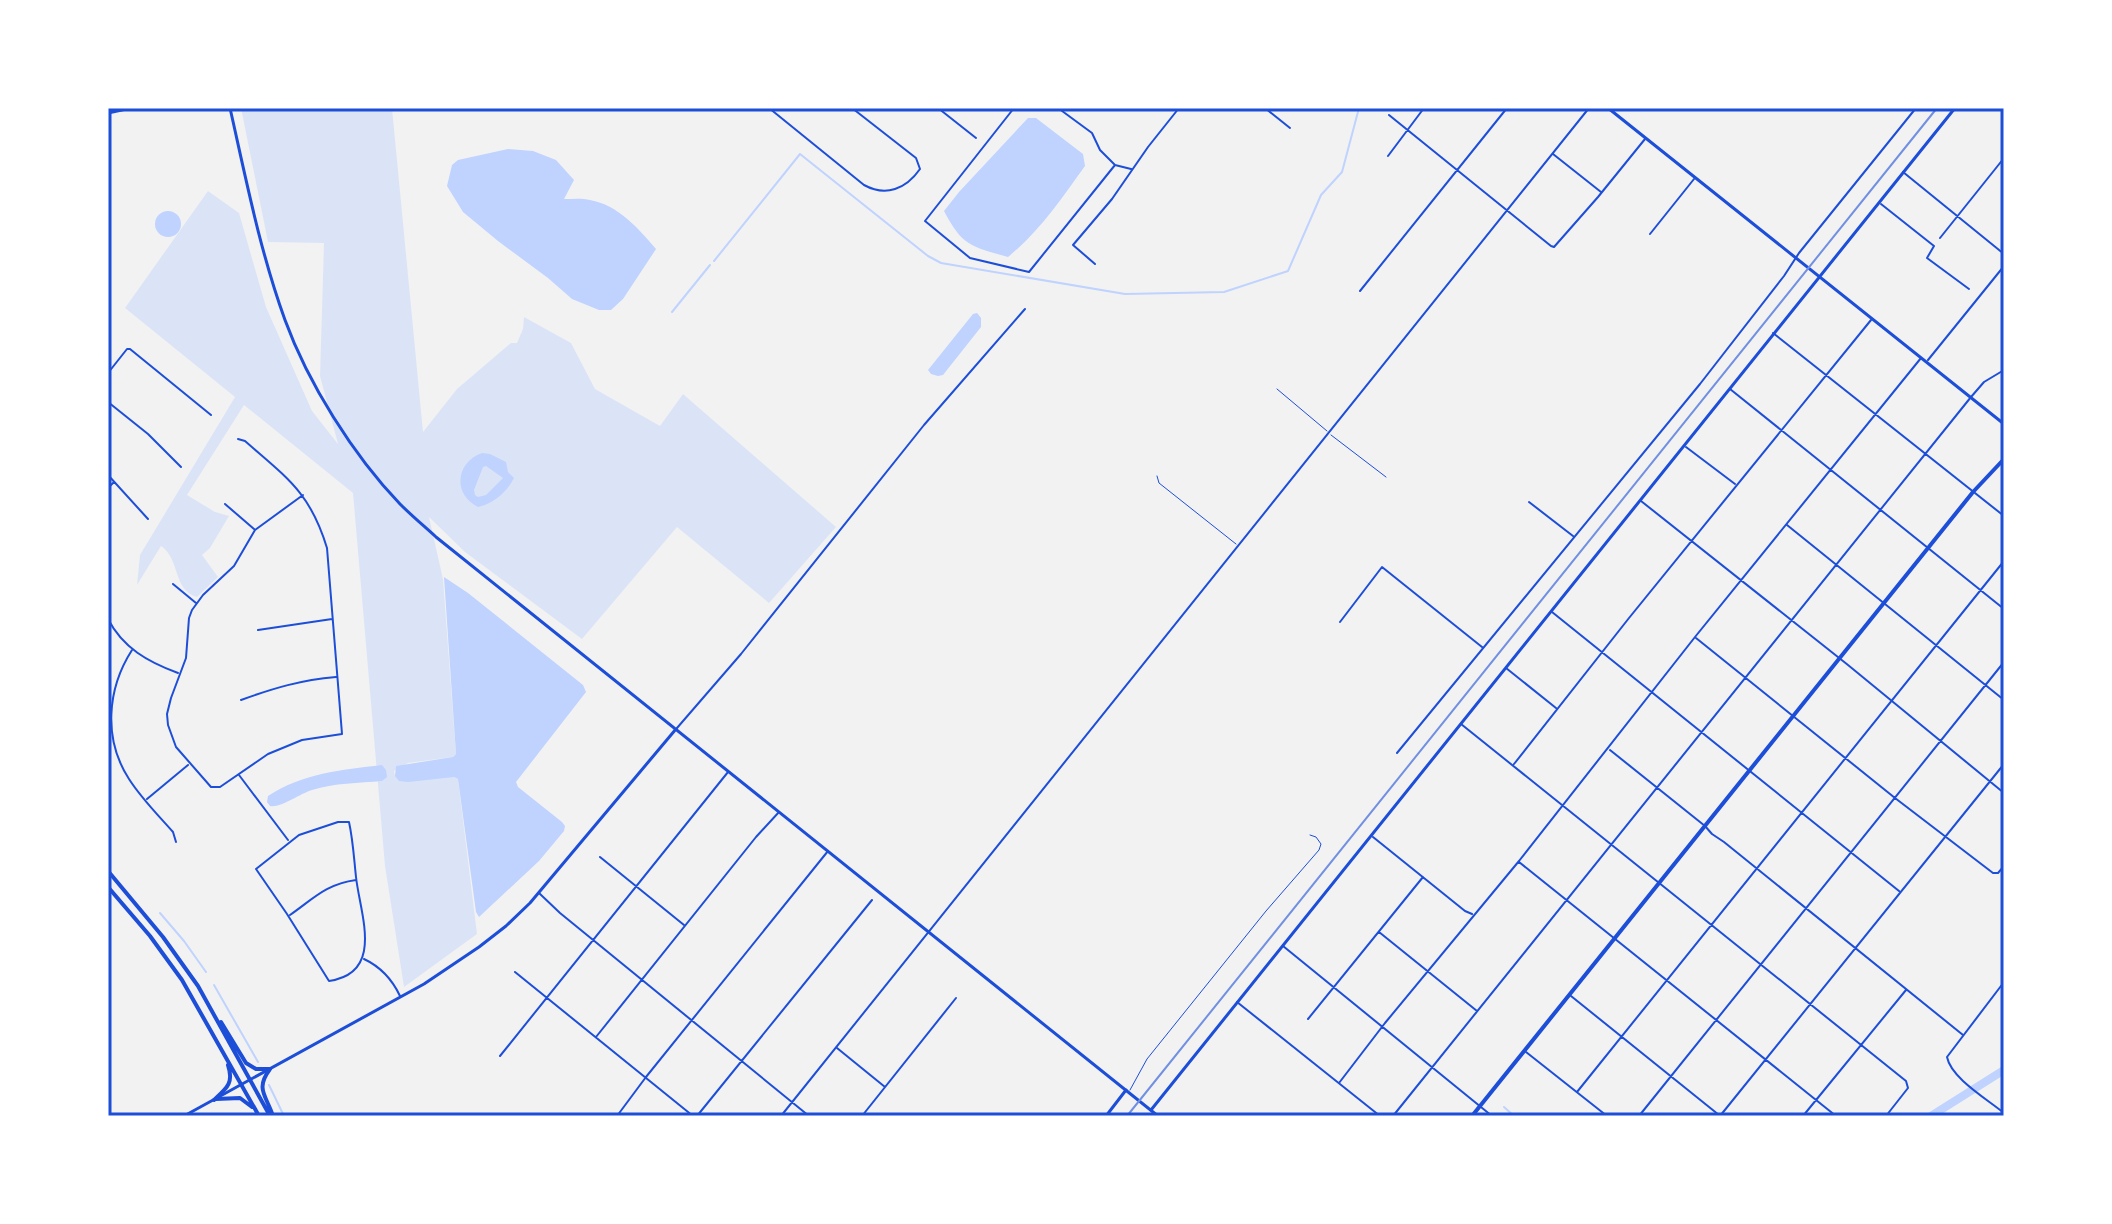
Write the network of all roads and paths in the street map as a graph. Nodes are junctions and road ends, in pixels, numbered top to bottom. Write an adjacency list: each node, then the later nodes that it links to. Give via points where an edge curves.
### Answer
1 (131, 108): 16 (main road)
2 (230, 108): 120 (main road, via 285,321 335,419 400,504 436,537)
3 (769, 108): 4 (street, via 864,185 886,192 905,185 920,169 916,158)
4 (852, 108)
5 (938, 108): 20 (street)
6 (1014, 108): 25 (street, via 925,221 970,258 1029,272)
7 (1058, 108): 25 (street, via 1092,133)
8 (1179, 108): 26 (street)
9 (1265, 108): 18 (street)
10 (1424, 108): 19 (street)
11 (1507, 108): 27 (street)
12 (1589, 108): 22 (street)
13 (1608, 108): 21 (main road)
14 (1916, 108): 37 (street)
15 (1955, 108): 28 (main road)
16 (108, 113)
17 (1389, 115): 19 (street)
18 (1290, 128)
19 (1408, 130): 23 (street); 27 (street)
20 (976, 138)
21 (1646, 138): 29 (main road); 30 (street)
22 (1552, 154): 30 (street); 32 (street)
23 (1388, 156)
24 (2004, 158): 33 (street)
25 (1115, 165): 26 (street)
26 (1132, 170): 38 (street, via 1073,245)
27 (1457, 170): 32 (street); 42 (street)
28 (1903, 172): 31 (main road); 33 (street)
29 (1695, 178): 34 (street); 37 (main road)
30 (1602, 193): 32 (street, via 1554,247)
31 (1880, 204): 40 (main road); 41 (street, via 1934,246 1927,258)
32 (1507, 210): 59 (street)
33 (1957, 217): 35 (street); 36 (street)
34 (1650, 234)
35 (1940, 238)
36 (2004, 254)
37 (1796, 258): 40 (main road); 82 (street)
38 (1095, 264)
39 (2004, 266): 47 (street)
40 (1819, 277): 44 (main road); 45 (main road)
41 (1969, 289)
42 (1360, 291)
43 (1025, 309): 120 (street)
44 (1871, 319): 46 (main road); 50 (street)
45 (1773, 333): 50 (street); 51 (main road)
46 (1922, 357): 47 (main road); 55 (street)
47 (1927, 361): 53 (main road)
48 (2004, 370): 53 (street)
49 (108, 371): 56 (street, via 130,349)
50 (1826, 375): 55 (street); 58 (street)
51 (1729, 388): 58 (street); 61 (main road)
52 (1277, 389): 59 (lane)
53 (1971, 397): 57 (main road); 62 (street)
54 (108, 402): 64 (street)
55 (1875, 414): 62 (street); 65 (street)
56 (211, 415)
57 (2004, 424)
58 (1781, 430): 65 (street); 70 (street)
59 (1329, 432): 68 (lane); 84 (street)
60 (238, 439): 73 (street)
61 (1684, 445): 70 (street); 74 (main road)
62 (1925, 454): 72 (street); 77 (street)
63 (2004, 459): 72 (main road)
64 (181, 467)
65 (1831, 470): 77 (street); 80 (street)
66 (108, 475): 69 (street)
67 (1157, 476): 84 (lane, via 1159,483)
68 (1386, 477)
69 (115, 482): 71 (street); 79 (street)
70 (1736, 485): 83 (street)
71 (108, 488)
72 (1973, 492): 78 (street); 85 (main road)
73 (303, 495): 81 (street); 96 (street, via 327,548)
74 (1640, 500): 83 (street); 94 (main road)
75 (1529, 502): 82 (street)
76 (225, 504): 81 (street)
77 (1880, 510): 85 (street); 87 (street)
78 (2004, 516)
79 (148, 519)
80 (1786, 525): 87 (street); 88 (street)
81 (255, 530): 91 (street, via 234,566)
82 (1574, 537): 102 (street)
83 (1691, 541): 88 (street); 104 (street)
84 (1238, 545): 169 (street)
85 (1928, 548): 90 (street); 92 (main road)
86 (2004, 561): 90 (street)
87 (1836, 565): 92 (street); 97 (street)
88 (1741, 581): 97 (street); 100 (street)
89 (173, 584): 91 (street)
90 (1980, 590): 93 (street); 101 (street)
91 (197, 603): 108 (street, via 189,618)
92 (1884, 604): 101 (street); 105 (main road)
93 (2004, 609)
94 (1550, 611): 104 (street); 107 (main road)
95 (108, 619): 103 (street)
96 (333, 619): 99 (street); 109 (street)
97 (1791, 621): 105 (street); 110 (street)
98 (1340, 622): 102 (street, via 1382,567)
99 (258, 630)
100 (1695, 637): 110 (street); 112 (street)
101 (1936, 645): 111 (street); 115 (street)
102 (1483, 648): 124 (street)
103 (132, 650): 108 (street); 118 (street, via 118,674)
104 (1602, 652): 112 (street); 116 (street)
105 (1839, 659): 115 (street); 117 (main road)
106 (2004, 662): 111 (street)
107 (1506, 668): 116 (street); 119 (main road)
108 (180, 674): 126 (street, via 168,725)
109 (337, 677): 113 (street, via 282,685); 131 (street, via 342,734 302,740)
110 (1746, 678): 117 (street); 121 (street)
111 (1985, 685): 114 (street); 122 (street)
112 (1652, 693): 121 (street); 123 (street)
113 (241, 700)
114 (2004, 700)
115 (1891, 701): 122 (street); 125 (street)
116 (1557, 709): 128 (street)
117 (1794, 716): 125 (street); 130 (main road)
118 (110, 718): 136 (street, via 123,768)
119 (1461, 724): 128 (street); 142 (main road)
120 (676, 729): 129 (main road); 160 (main road)
121 (1701, 733): 130 (street); 133 (street)
122 (1940, 741): 132 (street); 135 (street)
123 (1608, 748): 133 (street); 137 (street)
124 (1397, 753)
125 (1845, 758): 135 (street); 139 (street)
126 (189, 763): 131 (street, via 214,788); 136 (street)
127 (2004, 764): 132 (street)
128 (1512, 765): 137 (street)
129 (728, 771): 138 (main road); 157 (street)
130 (1749, 772): 139 (street); 140 (main road)
131 (239, 774): 145 (street)
132 (1990, 782): 134 (street); 143 (street)
133 (1657, 788): 140 (street); 146 (street)
134 (2004, 793)
135 (1895, 798): 143 (street); 148 (street)
136 (146, 800): 144 (street)
137 (1562, 805): 146 (street); 150 (street)
138 (779, 812): 147 (main road); 167 (street)
139 (1800, 813): 148 (street); 152 (street)
140 (1705, 826): 152 (street); 156 (main road)
141 (1310, 835): 215 (lane, via 1321,844 1319,850 1147,1059)
142 (1371, 835): 154 (street); 172 (main road)
143 (1945, 836): 151 (street, via 1996,874); 159 (street)
144 (176, 842)
145 (289, 842): 155 (street, via 319,827 349,822); 165 (street, via 256,869)
146 (1611, 845): 156 (street); 162 (street)
147 (828, 851): 169 (main road); 192 (street)
148 (1851, 853): 159 (street); 163 (street)
149 (600, 857): 157 (street)
150 (1519, 861): 162 (street); 164 (street)
151 (2004, 866)
152 (1757, 868): 163 (street); 166 (street)
153 (108, 871): 190 (main road, via 181,961)
154 (1423, 877): 164 (street); 168 (street)
155 (356, 880): 165 (street, via 329,887); 174 (street, via 365,932)
156 (1659, 884): 166 (street); 170 (main road)
157 (636, 886): 167 (street); 171 (street)
158 (108, 887): 202 (main road, via 175,970)
159 (1900, 892): 173 (street)
160 (539, 893): 171 (street); 184 (main road, via 479,947)
161 (872, 900): 206 (street)
162 (1566, 900): 170 (street); 189 (street)
163 (1806, 908): 173 (street); 175 (street)
164 (1473, 915): 176 (street)
165 (289, 916): 174 (street, via 326,979 333,981 355,969)
166 (1711, 925): 175 (street); 179 (street)
167 (685, 926): 178 (street)
168 (1378, 931): 176 (street); 181 (street)
169 (929, 932): 201 (street); 215 (main road)
170 (1615, 939): 179 (street); 183 (main road)
171 (593, 940): 178 (street); 185 (street)
172 (1282, 946): 181 (street); 187 (main road)
173 (1856, 948): 182 (street); 188 (street)
174 (362, 958): 184 (street, via 382,969)
175 (1761, 964): 188 (street); 193 (street)
176 (1427, 971): 189 (street); 194 (street)
177 (515, 972): 185 (street)
178 (642, 980): 192 (street); 196 (street)
179 (1667, 980): 193 (street); 198 (street)
180 (2004, 982): 195 (street)
181 (1333, 986): 191 (street); 194 (street)
182 (1906, 989): 195 (street); 200 (street)
183 (1570, 995): 198 (street); 203 (main road)
184 (400, 997): 208 (main road)
185 (547, 998): 196 (street); 204 (street)
186 (956, 998): 214 (street)
187 (1237, 1002): 199 (street); 221 (main road)
188 (1811, 1003): 200 (street); 205 (street)
189 (1478, 1012): 207 (street)
190 (216, 1017): 208 (main road, via 246,1063); 211 (main road)
191 (1308, 1019)
192 (692, 1020): 206 (street); 210 (street)
193 (1716, 1020): 205 (street); 209 (street)
194 (1382, 1027): 207 (street); 212 (street)
195 (1963, 1035): 222 (street, via 1947,1057 1949,1065)
196 (596, 1037): 210 (street)
197 (1293, 1037): 199 (street)
198 (1622, 1037): 209 (street); 216 (street)
199 (1288, 1042): 212 (street)
200 (1861, 1044): 218 (street); 243 (street, via 1906,1081 1908,1088)
201 (836, 1048): 214 (street); 219 (street)
202 (223, 1051): 213 (main road); 217 (main road, via 231,1079)
203 (1525, 1052): 216 (street); 220 (main road)
204 (500, 1056)
205 (1765, 1060): 218 (street); 240 (street)
206 (742, 1061): 219 (street); 227 (street)
207 (1433, 1067): 220 (street); 235 (street)
208 (270, 1069): 211 (main road); 225 (main road, via 261,1087)
209 (1671, 1076): 239 (street); 240 (street)
210 (646, 1077): 226 (street); 227 (street)
211 (250, 1080): 213 (main road); 225 (main road)
212 (1339, 1083): 234 (street)
213 (241, 1085): 217 (main road); 223 (main road)
214 (886, 1088): 230 (street)
215 (1127, 1091): 221 (main road); 231 (main road)
216 (1577, 1092): 238 (street)
217 (214, 1100): 223 (main road, via 239,1098); 224 (main road)
218 (1816, 1100): 241 (street); 242 (street)
219 (792, 1102): 228 (street); 229 (street)
220 (1480, 1106): 236 (main road); 237 (street)
221 (1151, 1110): 232 (street); 233 (main road)
222 (2004, 1113)
223 (257, 1114)
224 (184, 1116)
225 (272, 1116)
226 (617, 1116)
227 (695, 1116)
228 (781, 1116)
229 (809, 1116)
230 (862, 1116)
231 (1106, 1116)
232 (1146, 1116)
233 (1158, 1116)
234 (1380, 1116)
235 (1393, 1116)
236 (1472, 1116)
237 (1492, 1116)
238 (1607, 1116)
239 (1639, 1116)
240 (1720, 1116)
241 (1803, 1116)
242 (1836, 1116)
243 (1886, 1116)

